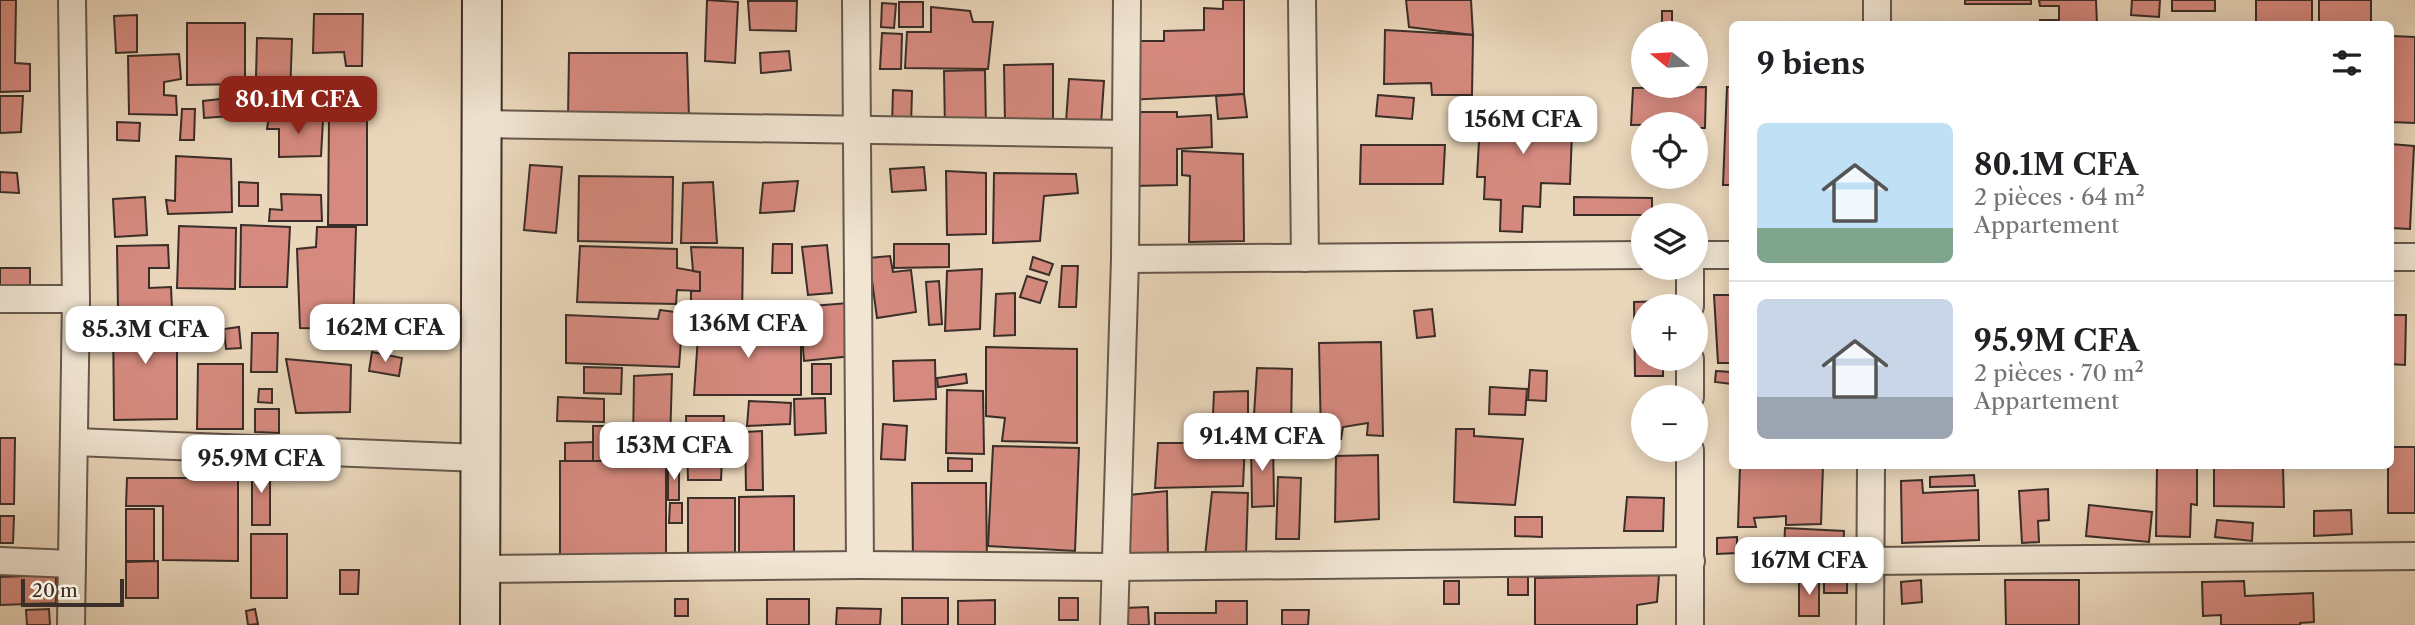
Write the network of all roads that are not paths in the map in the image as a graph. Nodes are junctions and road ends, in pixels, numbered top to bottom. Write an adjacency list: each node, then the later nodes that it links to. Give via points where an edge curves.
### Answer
1 (72, 0): 19 (street)
2 (482, 0): 8 (street)
3 (856, 0): 9 (street)
4 (1127, 0): 10 (street)
5 (1302, 0): 16 (street)
6 (1877, 0): 7 (street)
7 (1877, 21)
8 (481, 124): 9 (street); 21 (street)
9 (857, 130): 10 (street); 29 (street)
10 (1126, 134): 17 (street)
11 (1631, 255): 16 (street)
12 (1708, 255): 13 (street)
13 (1729, 256)
14 (2394, 257): 15 (street)
15 (2415, 257)
16 (1305, 258): 17 (street)
17 (1125, 259): 30 (street)
18 (0, 299): 19 (street)
19 (76, 299): 20 (street)
20 (75, 442): 21 (street); 28 (street)
21 (480, 458): 31 (street)
22 (1690, 462): 26 (street)
23 (1871, 469): 27 (street)
24 (2415, 555): 27 (street)
25 (0, 561): 28 (street)
26 (1690, 561): 30 (street); 35 (street)
27 (1870, 561): 36 (street)
28 (72, 564): 32 (street)
29 (860, 565): 30 (street); 31 (street)
30 (1115, 567): 34 (street)
31 (480, 569): 33 (street)
32 (71, 625)
33 (480, 625)
34 (1114, 625)
35 (1690, 625)
36 (1870, 625)

